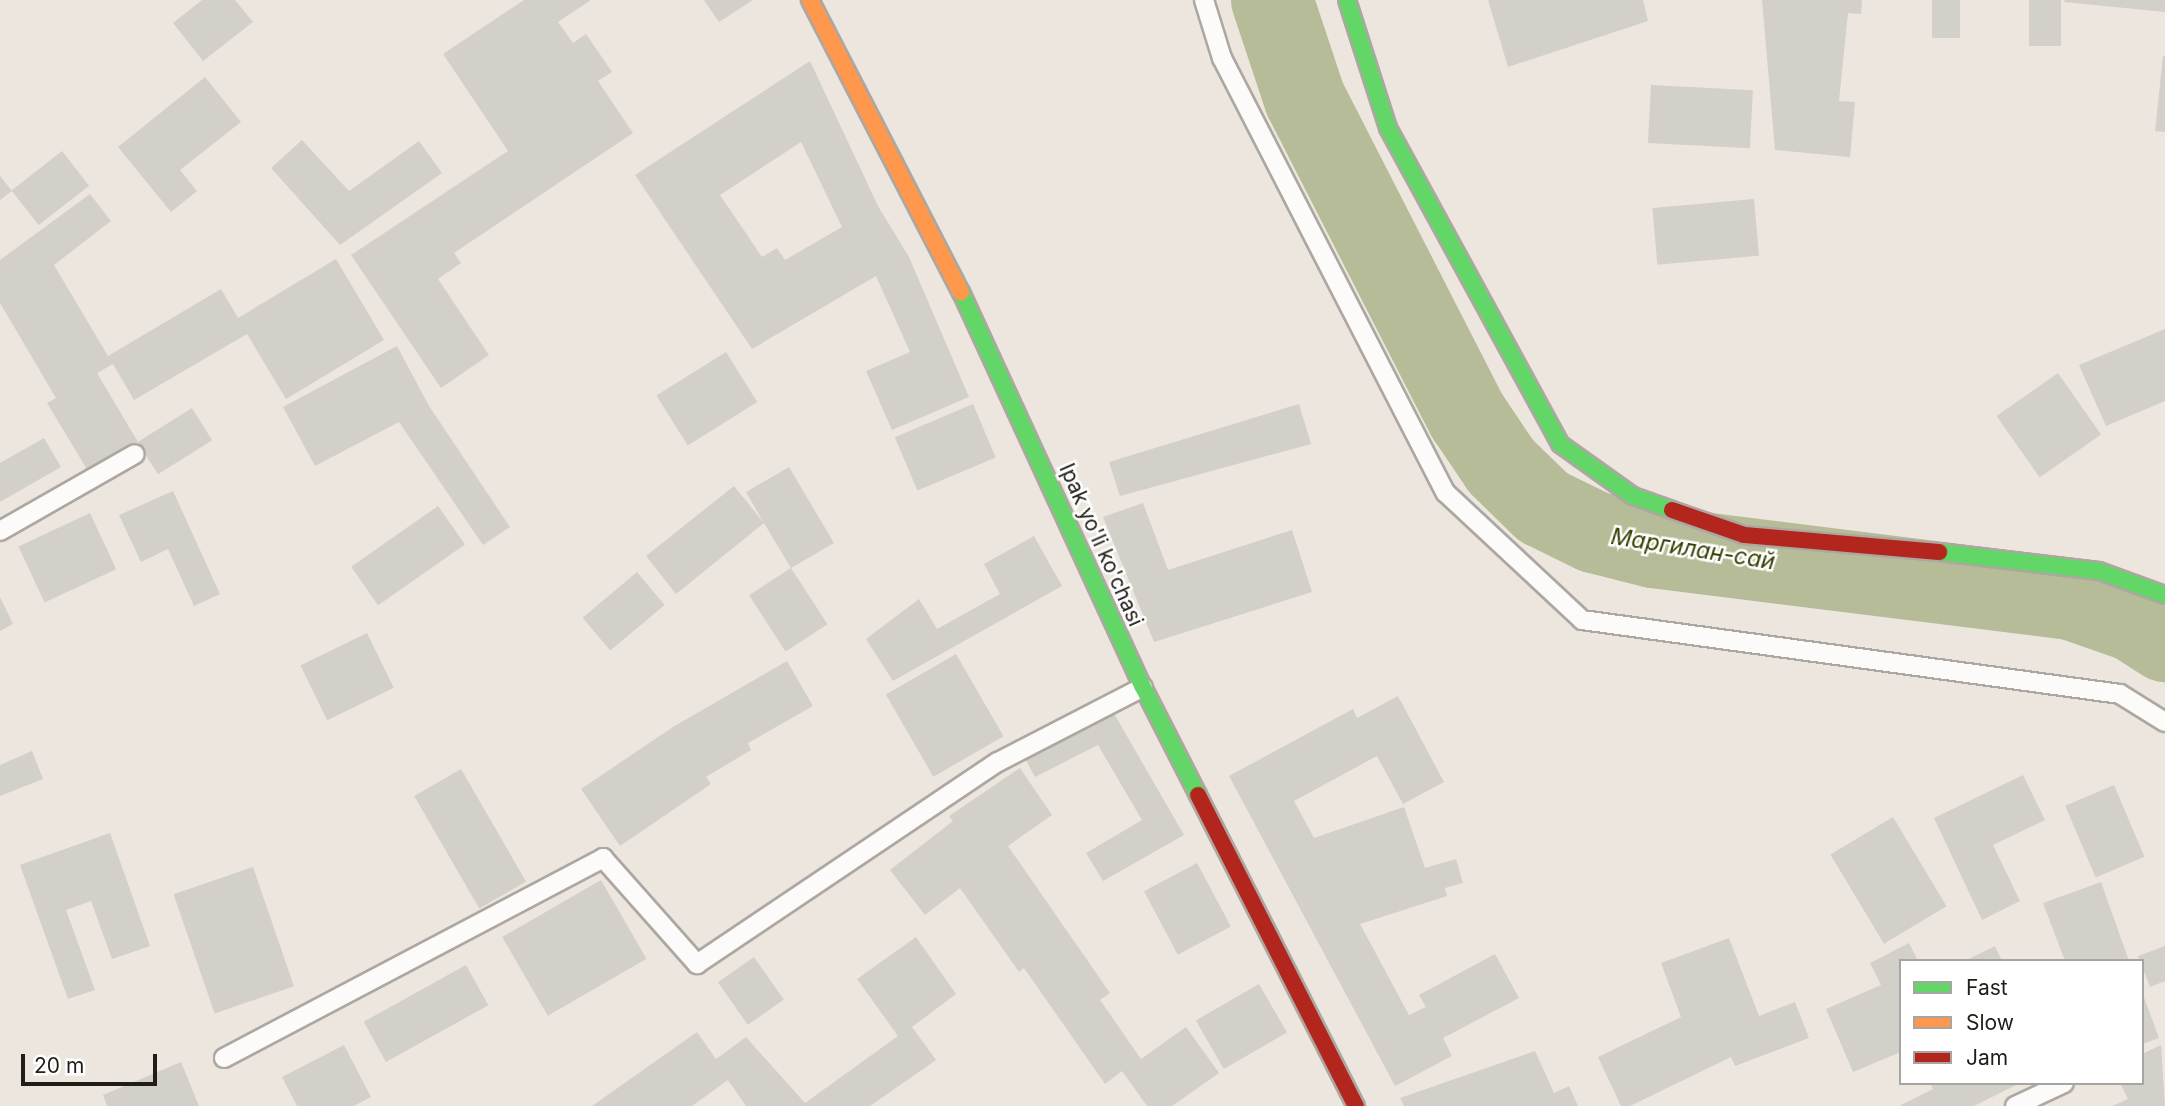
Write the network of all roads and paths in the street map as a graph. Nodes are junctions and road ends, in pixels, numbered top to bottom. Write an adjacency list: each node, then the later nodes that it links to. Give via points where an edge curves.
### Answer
1 (810, 0): 7 (main road, Ipak yo'li ko'chasi, via 897,161 981,333)
2 (1204, 0): 8 (lane, via 1222,58 1446,493 1582,620 2120,694)
3 (1347, 0): 6 (main road, via 1388,128 1560,444 1633,496 1744,534 2099,571)
4 (135, 454): 5 (lane)
5 (0, 531)
6 (2165, 595)
7 (1143, 687): 9 (lane, via 998,762 696,964 603,858); 11 (main road, Ipak yo'li ko'chasi)
8 (2165, 722)
9 (224, 1058)
10 (2060, 1085): 12 (lane)
11 (1356, 1106)
12 (2015, 1106)

